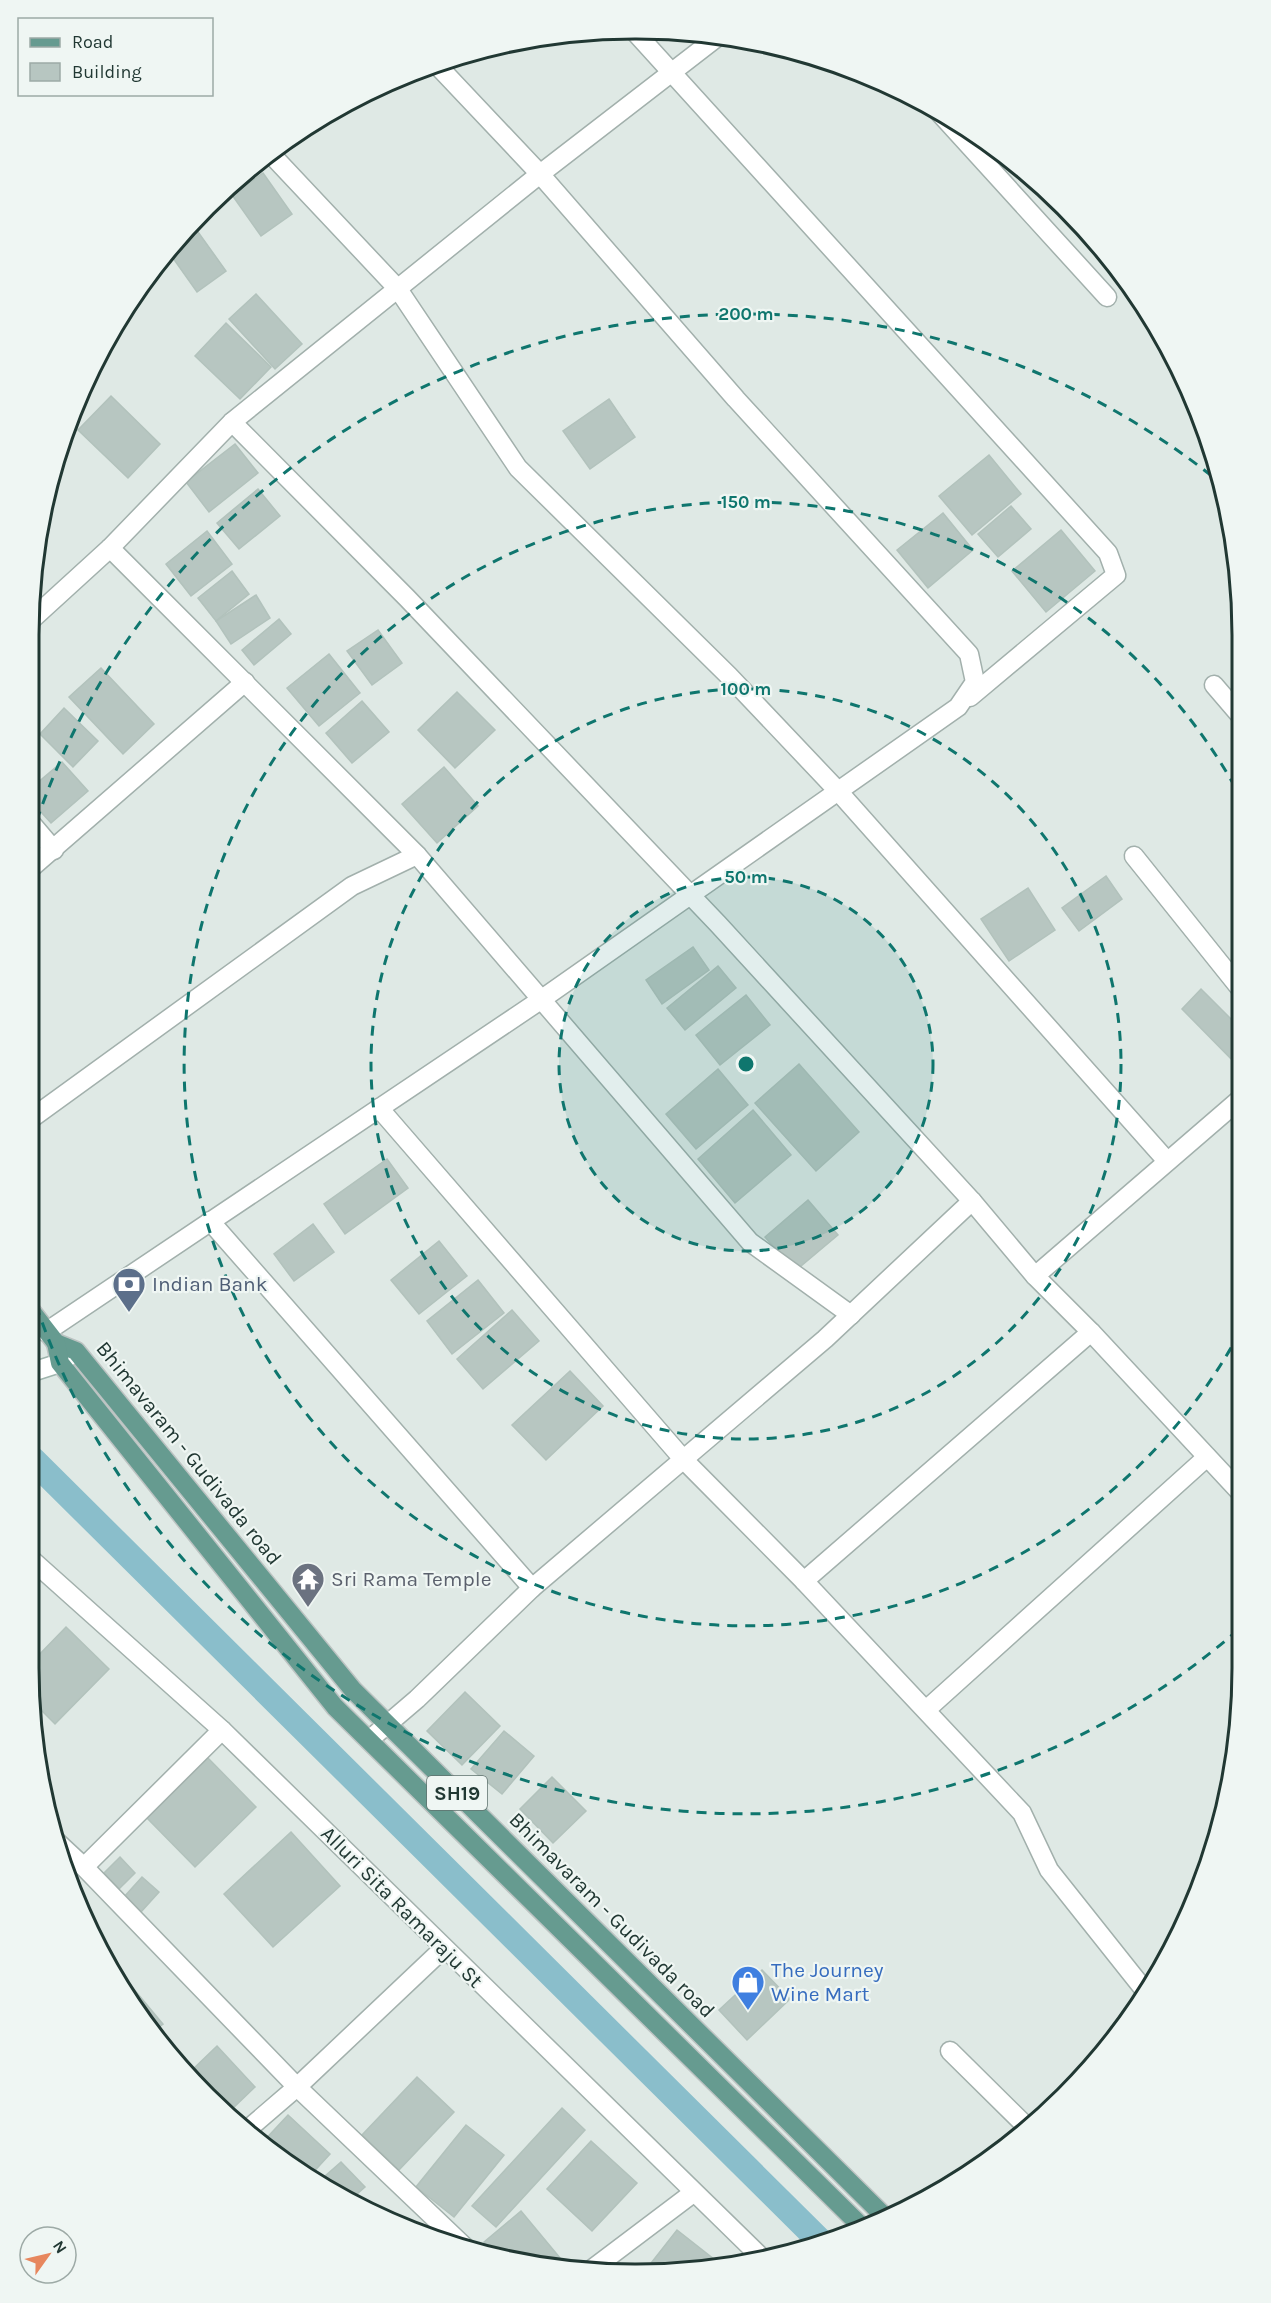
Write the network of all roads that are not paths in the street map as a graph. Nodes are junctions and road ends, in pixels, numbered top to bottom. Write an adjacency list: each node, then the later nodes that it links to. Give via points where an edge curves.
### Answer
1 (641, 39): 4 (street)
2 (709, 44): 4 (street)
3 (443, 71): 7 (street)
4 (670, 73): 7 (street); 16 (street, via 1108,553 1116,575)
5 (960, 136): 9 (street)
6 (276, 159): 8 (street)
7 (540, 174): 8 (street); 16 (street, via 735,399 969,654 975,682)
8 (398, 289): 10 (street); 17 (street, via 519,468 729,676)
9 (1107, 297)
10 (232, 422): 11 (street); 23 (street, via 407,598)
11 (110, 548): 12 (street); 13 (street)
12 (40, 612)
13 (245, 682): 19 (street); 20 (street)
14 (1214, 685): 15 (street)
15 (1232, 706)
16 (958, 707): 17 (street)
17 (838, 791): 23 (street); 29 (street)
18 (39, 832): 19 (street)
19 (54, 850): 22 (street)
20 (417, 855): 25 (street); 28 (street, via 352,886)
21 (1134, 856): 24 (street)
22 (39, 862)
23 (690, 895): 25 (street); 30 (street)
24 (1232, 978)
25 (542, 999): 27 (street); 33 (street, via 750,1242)
26 (1232, 1106): 29 (street)
27 (379, 1108): 31 (street); 41 (street)
28 (39, 1114)
29 (1167, 1161): 32 (street)
30 (972, 1201): 32 (street); 33 (street)
31 (210, 1221): 36 (street); 45 (street)
32 (1035, 1275): 35 (street)
33 (851, 1315): 41 (street)
34 (39, 1321): 36 (main road, SH19)
35 (1091, 1332): 40 (street); 44 (street)
36 (51, 1337): 37 (main road, Bhimavaram - Gudivada road / SH19); 38 (main road, Bhimavaram - Gudivada road / SH19)
37 (76, 1351): 38 (street); 47 (main road, Bhimavaram - Gudivada road / SH19, via 353,1690)
38 (60, 1363): 39 (street); 49 (main road, Bhimavaram - Gudivada road / SH19, via 335,1707)
39 (39, 1370)
40 (1207, 1457): 42 (street); 46 (street)
41 (683, 1459): 44 (street); 45 (street)
42 (1232, 1484)
43 (39, 1566): 48 (street, Alluri Sita Ramaraju St)
44 (804, 1581): 46 (street)
45 (532, 1588): 47 (street)
46 (926, 1710): 53 (street, via 1022,1813 1049,1870)
47 (388, 1725): 49 (street); 59 (main road, Bhimavaram - Gudivada road / SH19)
48 (222, 1730): 51 (street); 52 (street, Alluri Sita Ramaraju St)
49 (369, 1740): 60 (main road, Bhimavaram - Gudivada road / SH19)
50 (69, 1853): 51 (street)
51 (84, 1867): 55 (street)
52 (444, 1948): 55 (street); 58 (street, Alluri Sita Ramaraju St)
53 (1140, 1985)
54 (950, 2051): 56 (street)
55 (297, 2088): 57 (street); 61 (street)
56 (1022, 2122)
57 (253, 2125)
58 (693, 2193): 62 (street, Alluri Sita Ramaraju St); 63 (street)
59 (875, 2214)
60 (857, 2222)
61 (452, 2234)
62 (756, 2252)
63 (600, 2263)

